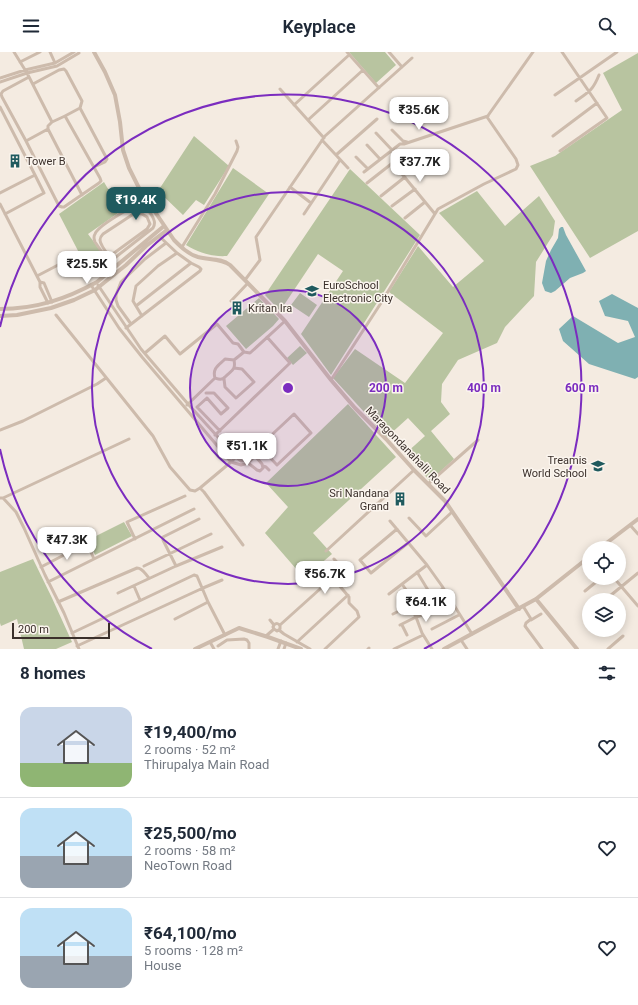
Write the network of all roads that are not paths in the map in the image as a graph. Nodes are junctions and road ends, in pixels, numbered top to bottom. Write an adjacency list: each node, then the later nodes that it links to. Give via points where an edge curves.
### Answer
1 (14, 52): 13 (street)
2 (40, 52): 13 (street)
3 (50, 52): 14 (street)
4 (73, 52): 14 (street)
5 (79, 52): 14 (street)
6 (94, 52): 78 (street, Maragondanahalli Road, via 115,95 123,150 129,168)
7 (389, 52): 15 (street)
8 (534, 52): 37 (street)
9 (562, 52): 23 (street)
10 (617, 52): 23 (street)
11 (348, 53): 18 (street); 33 (street)
12 (412, 58): 15 (street)
13 (20, 62): 16 (street)
14 (56, 64): 16 (street); 17 (street); 19 (street)
15 (402, 66): 26 (street)
16 (24, 70): 19 (street); 22 (street)
17 (59, 70): 25 (street); 35 (street, via 66,71 82,101)
18 (363, 70): 26 (street); 39 (street)
19 (27, 73): 21 (street); 24 (street)
20 (599, 75): 28 (street)
21 (29, 77): 25 (street); 29 (street)
22 (0, 78)
23 (580, 78): 28 (street); 30 (street)
24 (0, 82)
25 (32, 84): 40 (street)
26 (379, 88): 45 (street)
27 (280, 89): 33 (street)
28 (590, 92): 31 (street); 32 (street)
29 (1, 93): 46 (street)
30 (555, 95)
31 (576, 101)
32 (597, 103): 44 (street); 51 (street, via 607,118)
33 (294, 105): 39 (street)
34 (0, 107): 62 (street)
35 (80, 108): 36 (street); 58 (street, via 107,159)
36 (65, 116): 40 (street); 58 (street)
37 (488, 116): 48 (street); 76 (street, via 516,159 516,169 438,209)
38 (377, 119): 53 (street)
39 (308, 120): 45 (street)
40 (52, 122): 41 (street)
41 (48, 129): 46 (street); 68 (street)
42 (392, 130): 48 (street)
43 (376, 132): 50 (street)
44 (553, 136)
45 (323, 139): 53 (street); 65 (street)
46 (26, 141): 68 (street, via 60,206 64,207)
47 (236, 141): 81 (street, via 237,151)
48 (407, 142): 50 (street)
49 (367, 145): 55 (street)
50 (392, 150): 55 (street)
51 (560, 151)
52 (404, 154): 57 (street)
53 (336, 155): 56 (street)
54 (356, 157): 60 (street)
55 (380, 159): 60 (street)
56 (340, 160): 59 (street); 71 (street)
57 (393, 163): 63 (street); 64 (street)
58 (94, 168): 68 (street, via 101,181)
59 (348, 168)
60 (368, 169): 61 (street)
61 (364, 172)
62 (35, 175): 67 (street); 74 (street, via 44,194)
63 (405, 177): 66 (street); 69 (street)
64 (367, 183)
65 (290, 187): 71 (street); 89 (street, via 256,237 260,260)
66 (415, 189): 70 (street); 73 (street)
67 (0, 193)
68 (82, 195)
69 (382, 196)
70 (425, 202): 76 (street); 77 (street)
71 (311, 203): 75 (street)
72 (0, 204): 74 (street)
73 (392, 206)
74 (5, 214): 87 (street)
75 (304, 214)
76 (435, 214): 110 (street)
77 (405, 218)
78 (166, 228): 79 (street); 81 (street, Maragondanahalli Road); 86 (street)
79 (161, 236): 80 (street); 91 (street)
80 (166, 243): 82 (street); 101 (street, via 121,282 116,300)
81 (182, 247): 89 (street, Maragondanahalli Road, via 190,254 225,262)
82 (177, 253): 84 (street); 95 (street, via 136,286 133,301)
83 (111, 258): 83 (street, via 100,242 103,234 135,213 147,217 150,224 147,229); 86 (street); 86 (street, via 155,225 154,219 143,207 132,207 94,234 95,242)
84 (191, 263): 95 (street); 99 (street, via 201,269 200,272)
85 (60, 264): 87 (street)
86 (115, 266): 88 (street)
87 (37, 276): 94 (street, via 40,287)
88 (97, 282): 90 (street); 91 (street)
89 (246, 282): 93 (street); 100 (street, Maragondanahalli Road)
90 (91, 285): 92 (street); 94 (street)
91 (99, 287): 92 (street); 101 (street)
92 (95, 290): 98 (street, via 51,308); 115 (street, via 119,328)
93 (231, 301)
94 (50, 303): 96 (street, via 28,308)
95 (136, 306): 99 (street)
96 (0, 309)
97 (56, 315): 107 (street)
98 (0, 316)
99 (142, 316): 101 (street)
100 (285, 321): 102 (street); 110 (street, Maragondanahalli Road)
101 (129, 326): 104 (street)
102 (267, 337): 103 (street, via 250,353); 117 (street, via 290,363)
103 (244, 352): 104 (street, via 217,324 180,354 165,336); 105 (street)
104 (145, 353): 114 (street)
105 (234, 360): 106 (street); 108 (street, via 226,359 220,364 214,371)
106 (234, 368): 109 (street); 109 (street, via 242,369 254,382 236,398 225,387)
107 (106, 378): 116 (street, via 23,421); 129 (street, via 153,436 170,467 190,490)
108 (215, 378): 109 (street); 111 (street)
109 (224, 379)
110 (331, 380): 127 (street, Maragondanahalli Road)
111 (203, 389): 112 (street); 114 (street)
112 (206, 394): 113 (street); 113 (street, via 214,393 228,408 221,414)
113 (207, 398): 117 (street, via 198,407)
114 (188, 404): 115 (street); 118 (street)
115 (184, 408): 123 (street)
116 (0, 430)
117 (220, 430): 118 (street)
118 (215, 435): 122 (street)
119 (129, 439): 131 (street)
120 (478, 440): 128 (street)
121 (261, 448): 121 (street, via 263,443 294,414 311,433 277,466); 122 (street, via 242,461)
122 (236, 457): 123 (street)
123 (231, 462): 124 (street, via 241,465); 129 (street)
124 (248, 463): 125 (street, via 258,471); 125 (street, via 256,457)
125 (263, 466): 126 (street)
126 (269, 470)
127 (414, 470): 128 (street, Maragondanahalli Road); 147 (street)
128 (428, 484): 133 (street, Maragondanahalli Road)
129 (200, 488): 145 (street)
130 (185, 496): 142 (street, via 127,522)
131 (2, 498): 155 (street, via 16,512)
132 (194, 509): 142 (street)
133 (452, 512): 134 (street, via 426,536); 184 (street, Maragondanahalli Road)
134 (409, 518)
135 (199, 519): 148 (street, via 163,537)
136 (638, 519): 138 (street)
137 (390, 521): 139 (street)
138 (630, 525): 141 (street); 143 (street)
139 (396, 529): 144 (street); 144 (street, via 360,560 370,573)
140 (211, 534): 148 (street)
141 (638, 534)
142 (135, 539): 149 (street)
143 (609, 541)
144 (408, 542): 152 (street)
145 (244, 545)
146 (222, 547): 154 (street)
147 (326, 551)
148 (170, 554): 153 (street); 154 (street)
149 (94, 559): 155 (street, via 87,543); 161 (street)
150 (334, 559): 159 (street, via 341,569)
151 (582, 563): 175 (street)
152 (427, 565): 156 (street); 167 (street)
153 (144, 566)
154 (176, 566): 158 (street)
155 (41, 567): 161 (street)
156 (417, 572): 162 (street); 173 (street)
157 (638, 573): 165 (street)
158 (148, 578): 164 (street); 177 (street, via 137,568)
159 (333, 578): 172 (street); 193 (street)
160 (222, 580): 166 (street)
161 (48, 582): 177 (street)
162 (402, 584): 171 (street); 180 (street)
163 (593, 585): 168 (street)
164 (134, 586): 170 (street); 176 (street)
165 (621, 587): 169 (street); 179 (street)
166 (203, 588): 176 (street, via 194,574); 178 (street); 209 (street)
167 (444, 589): 173 (street); 181 (street)
168 (586, 591)
169 (614, 593)
170 (118, 594)
171 (389, 594)
172 (348, 595): 207 (street); 217 (street, via 349,603 357,611 359,618)
173 (431, 595): 180 (street)
174 (638, 598): 179 (street)
175 (536, 599): 184 (street); 223 (street)
176 (140, 600): 197 (street)
177 (58, 602): 197 (street)
178 (208, 602): 189 (street); 199 (street)
179 (634, 602): 183 (street)
180 (415, 603): 182 (street)
181 (452, 603): 187 (street); 188 (street)
182 (410, 605): 185 (street); 188 (street)
183 (638, 606)
184 (521, 608): 191 (street); 198 (street)
185 (393, 614)
186 (540, 614): 191 (street)
187 (459, 615): 194 (street); 198 (street)
188 (416, 617): 200 (street, via 401,625); 201 (street)
189 (175, 619)
190 (270, 620): 192 (street)
191 (531, 620): 222 (street, via 525,626)
192 (274, 625): 193 (street); 195 (street)
193 (280, 625): 196 (street)
194 (432, 629)
195 (274, 630): 196 (street); 202 (street)
196 (279, 630): 207 (street)
197 (72, 633): 209 (street)
198 (472, 634): 205 (street)
199 (225, 635): 202 (street, via 240,628); 204 (street)
200 (407, 635)
201 (423, 635): 218 (street); 219 (street)
202 (266, 636): 206 (street)
203 (622, 637): 224 (street)
204 (214, 640): 208 (street); 210 (street); 211 (street)
205 (461, 640): 220 (street); 221 (street)
206 (283, 642): 213 (street); 214 (street); 215 (street)
207 (297, 642): 216 (street)
208 (220, 646): 212 (street, via 227,640 245,639 249,643)
209 (78, 647)
210 (195, 649)
211 (214, 649)
212 (249, 649)
213 (278, 649)
214 (284, 649)
215 (301, 649)
216 (310, 649)
217 (326, 649)
218 (394, 649)
219 (432, 649)
220 (444, 649)
221 (466, 649)
222 (542, 649)
223 (577, 649)
224 (608, 649)

